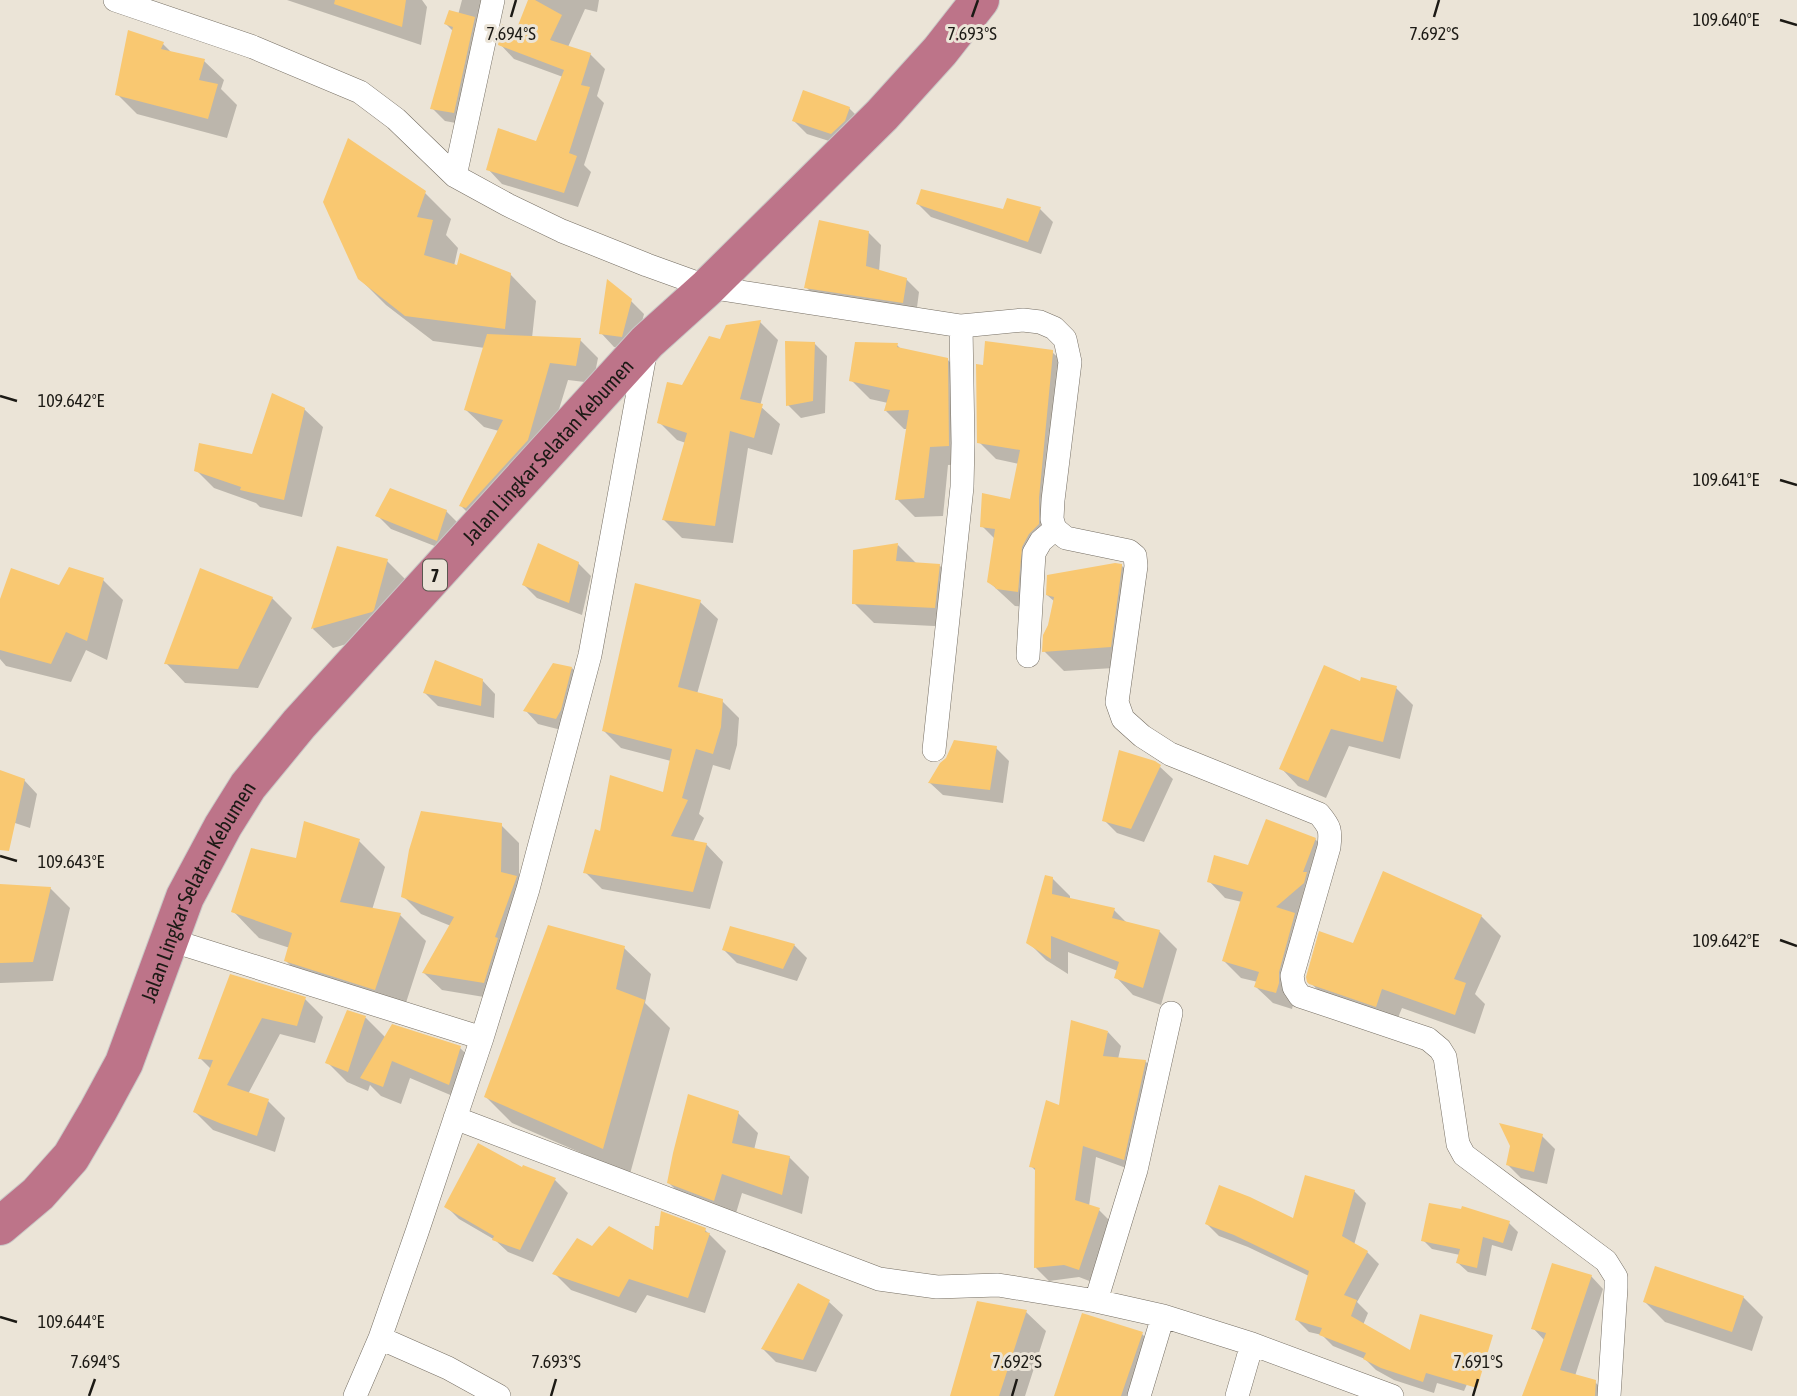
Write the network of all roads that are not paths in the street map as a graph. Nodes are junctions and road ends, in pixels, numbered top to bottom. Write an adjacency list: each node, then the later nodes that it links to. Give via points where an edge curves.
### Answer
1 (115, 0): 4 (street, via 253,47 360,92 396,119)
2 (493, 0): 4 (street)
3 (980, 0): 5 (highway, Jalan Lingkar Selatan Kebumen / 7, via 882,116)
4 (455, 176): 5 (street, via 562,231)
5 (708, 287): 6 (street); 7 (highway, Jalan Lingkar Selatan Kebumen / 7)
6 (961, 326): 8 (street, via 1041,322 1065,339 1070,362 1053,500); 10 (street, via 962,487)
7 (647, 342): 11 (highway, Jalan Lingkar Selatan Kebumen / 7, via 299,724 248,786 185,897); 13 (street, via 590,655 528,889)
8 (1055, 529): 9 (street, via 1034,552); 25 (street, via 1066,538 1135,556 1117,702 1123,719 1170,754 1319,814 1329,825 1329,846 1292,976 1294,987 1300,996 1428,1039 1440,1049 1464,1155 1606,1261 1616,1288)
9 (1028, 656)
10 (934, 750)
11 (170, 940): 13 (street); 15 (highway, Jalan Lingkar Selatan Kebumen / 7, via 124,1063 71,1157 38,1194)
12 (1171, 1013): 16 (street, via 1136,1170)
13 (482, 1038): 14 (street)
14 (455, 1118): 16 (street, via 879,1279 937,1287 998,1285); 18 (street)
15 (0, 1226)
16 (1096, 1301): 17 (street)
17 (1163, 1316): 19 (street); 22 (street)
18 (380, 1338): 20 (street); 21 (street)
19 (1252, 1344): 23 (street); 24 (street)
20 (355, 1396)
21 (499, 1396)
22 (1139, 1396)
23 (1237, 1396)
24 (1392, 1396)
25 (1609, 1396)

